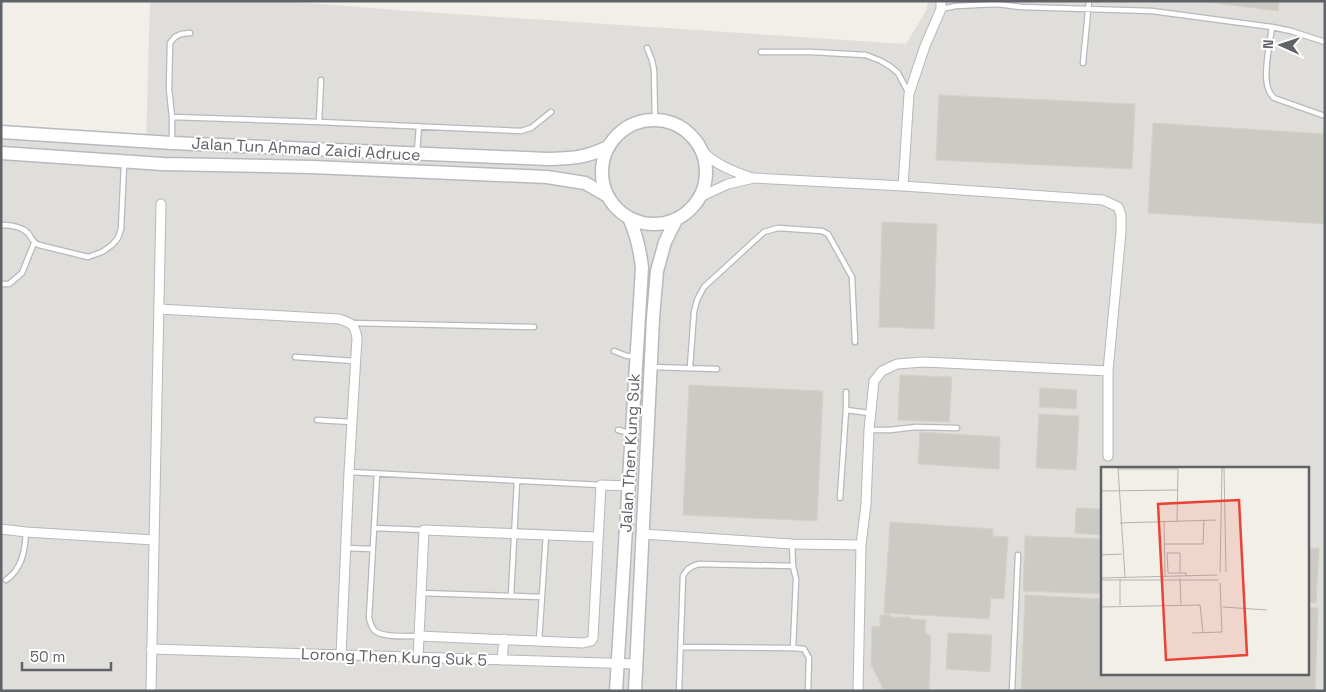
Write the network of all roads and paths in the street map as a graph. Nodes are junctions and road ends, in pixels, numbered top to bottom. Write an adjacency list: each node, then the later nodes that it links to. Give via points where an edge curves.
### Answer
1 (1089, 1): 3 (lane)
2 (941, 5): 3 (lane, via 998,4); 11 (street)
3 (1088, 9): 4 (lane, via 1152,11); 9 (lane)
4 (1272, 27): 6 (lane); 13 (lane, via 1266,82 1270,94)
5 (190, 33): 14 (lane, via 174,37 170,44)
6 (1325, 42)
7 (647, 48): 15 (lane, via 654,70)
8 (761, 52): 11 (lane, via 866,55 891,66)
9 (1083, 63)
10 (321, 80): 16 (lane)
11 (909, 94): 26 (street)
12 (551, 112): 17 (lane, via 531,128 521,131)
13 (1325, 116)
14 (172, 117): 16 (lane); 19 (lane)
15 (655, 120): 20 (street, via 641,121 628,127); 21 (street, via 682,128)
16 (319, 122): 17 (lane)
17 (419, 126): 23 (lane)
18 (1, 132): 19 (street, Jalan Tun Ahmad Zaidi Adruce)
19 (172, 143): 23 (street, Jalan Tun Ahmad Zaidi Adruce)
20 (608, 147): 23 (street, Jalan Tun Ahmad Zaidi Adruce, via 584,157 558,159); 27 (street, via 602,163)
21 (701, 150): 25 (street, via 718,165); 28 (street, via 706,166)
22 (1, 153): 24 (street, Jalan Tun Ahmad Zaidi Adruce)
23 (417, 154)
24 (124, 162): 27 (street, Jalan Tun Ahmad Zaidi Adruce, via 547,177 585,183); 33 (lane, via 121,229 112,245 88,257)
25 (754, 178): 26 (street); 28 (street, via 728,184)
26 (903, 186): 46 (street, via 1104,200 1118,207 1121,232)
27 (606, 195): 30 (street)
28 (700, 197): 31 (street)
29 (161, 204): 35 (street)
30 (629, 218): 31 (street, via 652,225); 40 (street, Jalan Then Kung Suk, via 636,232 642,268)
31 (676, 220): 43 (street, Jalan Then Kung Suk, via 665,242 657,271)
32 (1, 225): 33 (lane, via 19,227)
33 (34, 243): 34 (lane, via 22,273 9,284)
34 (1, 284)
35 (159, 309): 36 (street, via 339,319); 71 (street)
36 (351, 323): 37 (lane); 42 (street, via 357,338)
37 (534, 327)
38 (855, 342): 44 (lane, via 852,277 828,234 778,228 764,232 704,287 694,312)
39 (614, 351): 40 (lane)
40 (636, 356): 55 (street, Jalan Then Kung Suk)
41 (295, 358): 42 (lane)
42 (355, 361): 51 (street)
43 (650, 367): 44 (lane); 68 (street, Jalan Then Kung Suk)
44 (690, 367): 45 (lane)
45 (717, 369)
46 (1108, 371): 49 (street, via 924,362 897,364 882,372 874,382); 56 (street)
47 (846, 392): 48 (lane)
48 (846, 410): 49 (lane); 62 (lane)
49 (870, 413): 54 (street)
50 (317, 420): 51 (lane)
51 (352, 422): 57 (street)
52 (957, 428): 54 (lane)
53 (618, 430): 55 (lane)
54 (869, 430): 73 (street)
55 (631, 434): 61 (street, Jalan Then Kung Suk)
56 (1108, 456)
57 (349, 472): 58 (lane); 74 (street)
58 (377, 474): 59 (lane); 63 (lane)
59 (517, 481): 60 (lane); 67 (lane)
60 (601, 485): 61 (street); 70 (street)
61 (628, 486): 91 (street, Jalan Then Kung Suk)
62 (840, 498)
63 (374, 528): 65 (lane); 75 (lane)
64 (1, 529): 66 (street)
65 (424, 530): 67 (street); 79 (street)
66 (26, 532): 71 (street); 78 (lane, via 25,552)
67 (514, 534): 69 (street); 80 (lane)
68 (643, 534): 72 (street); 92 (street, Jalan Then Kung Suk)
69 (546, 535): 70 (street); 81 (lane)
70 (598, 537): 84 (street, via 593,638 583,643)
71 (154, 540): 87 (street)
72 (792, 544): 73 (street); 77 (lane)
73 (861, 545): 98 (street)
74 (345, 548): 75 (lane); 88 (street)
75 (372, 549): 82 (lane, via 369,618 373,629 384,635)
76 (1018, 554): 99 (lane)
77 (793, 566): 85 (lane, via 699,564 689,567 683,576); 86 (lane, via 796,579)
78 (6, 580)
79 (422, 593): 80 (lane); 82 (street)
80 (511, 596): 81 (lane)
81 (542, 597): 84 (lane)
82 (419, 636): 83 (street); 89 (street)
83 (504, 639): 84 (street); 90 (street)
84 (539, 641)
85 (681, 646): 86 (lane); 96 (lane)
86 (793, 648): 97 (lane, via 804,649 809,658)
87 (151, 650): 88 (street, Lorong Then Kung Suk 5); 93 (street)
88 (341, 655): 89 (street, Lorong Then Kung Suk 5)
89 (418, 658): 90 (street, Lorong Then Kung Suk 5)
90 (502, 660): 91 (street, Lorong Then Kung Suk 5)
91 (617, 664): 92 (street, Lorong Then Kung Suk 5); 94 (street, Jalan Then Kung Suk)
92 (636, 664): 95 (street, Jalan Then Kung Suk)
93 (150, 691)
94 (616, 691)
95 (635, 691)
96 (679, 691)
97 (808, 691)
98 (858, 691)
99 (1012, 691)

